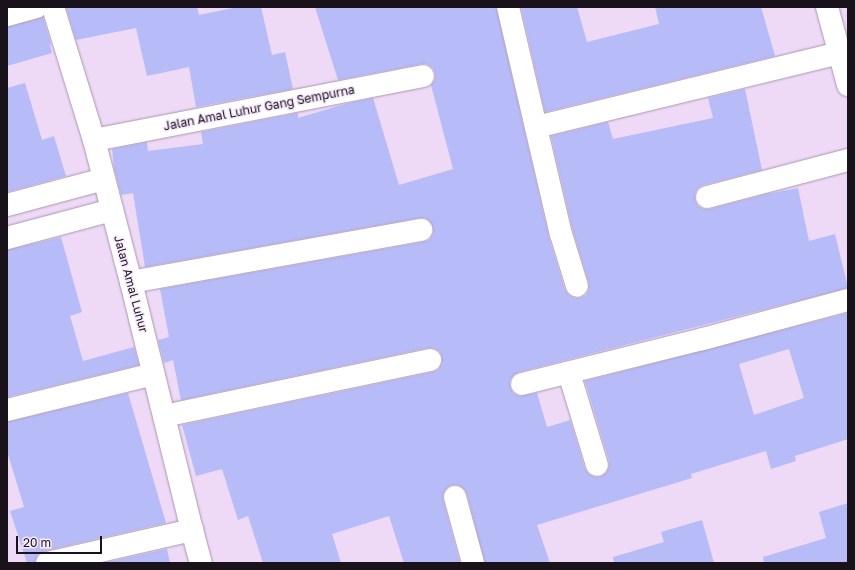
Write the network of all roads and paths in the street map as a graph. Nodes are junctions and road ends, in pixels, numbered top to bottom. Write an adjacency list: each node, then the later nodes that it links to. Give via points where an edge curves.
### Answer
1 (36, 7): 5 (street)
2 (52, 7): 9 (street, Jalan Amal Luhur)
3 (508, 7): 8 (street)
4 (827, 7): 6 (street)
5 (7, 15)
6 (844, 68): 8 (street)
7 (423, 76): 9 (street, Jalan Amal Luhur Gang Sempurna)
8 (536, 127): 18 (street, via 561,234)
9 (94, 140): 11 (street, Jalan Amal Luhur)
10 (848, 160): 12 (street)
11 (104, 179): 13 (street); 14 (street, Jalan Amal Luhur)
12 (707, 197)
13 (7, 205)
14 (112, 210): 16 (street); 17 (street, Jalan Amal Luhur)
15 (421, 230): 17 (street)
16 (7, 238)
17 (131, 282): 22 (street, Jalan Amal Luhur)
18 (577, 286)
19 (848, 300): 21 (street)
20 (430, 360): 25 (street)
21 (569, 373): 23 (street); 26 (street)
22 (154, 374): 24 (street); 25 (street, Jalan Amal Luhur)
23 (522, 384)
24 (7, 410)
25 (164, 416): 28 (street, Jalan Amal Luhur)
26 (597, 465)
27 (455, 497): 31 (street)
28 (192, 530): 29 (street); 30 (street, Jalan Amal Luhur)
29 (47, 563)
30 (201, 563)
31 (473, 563)

